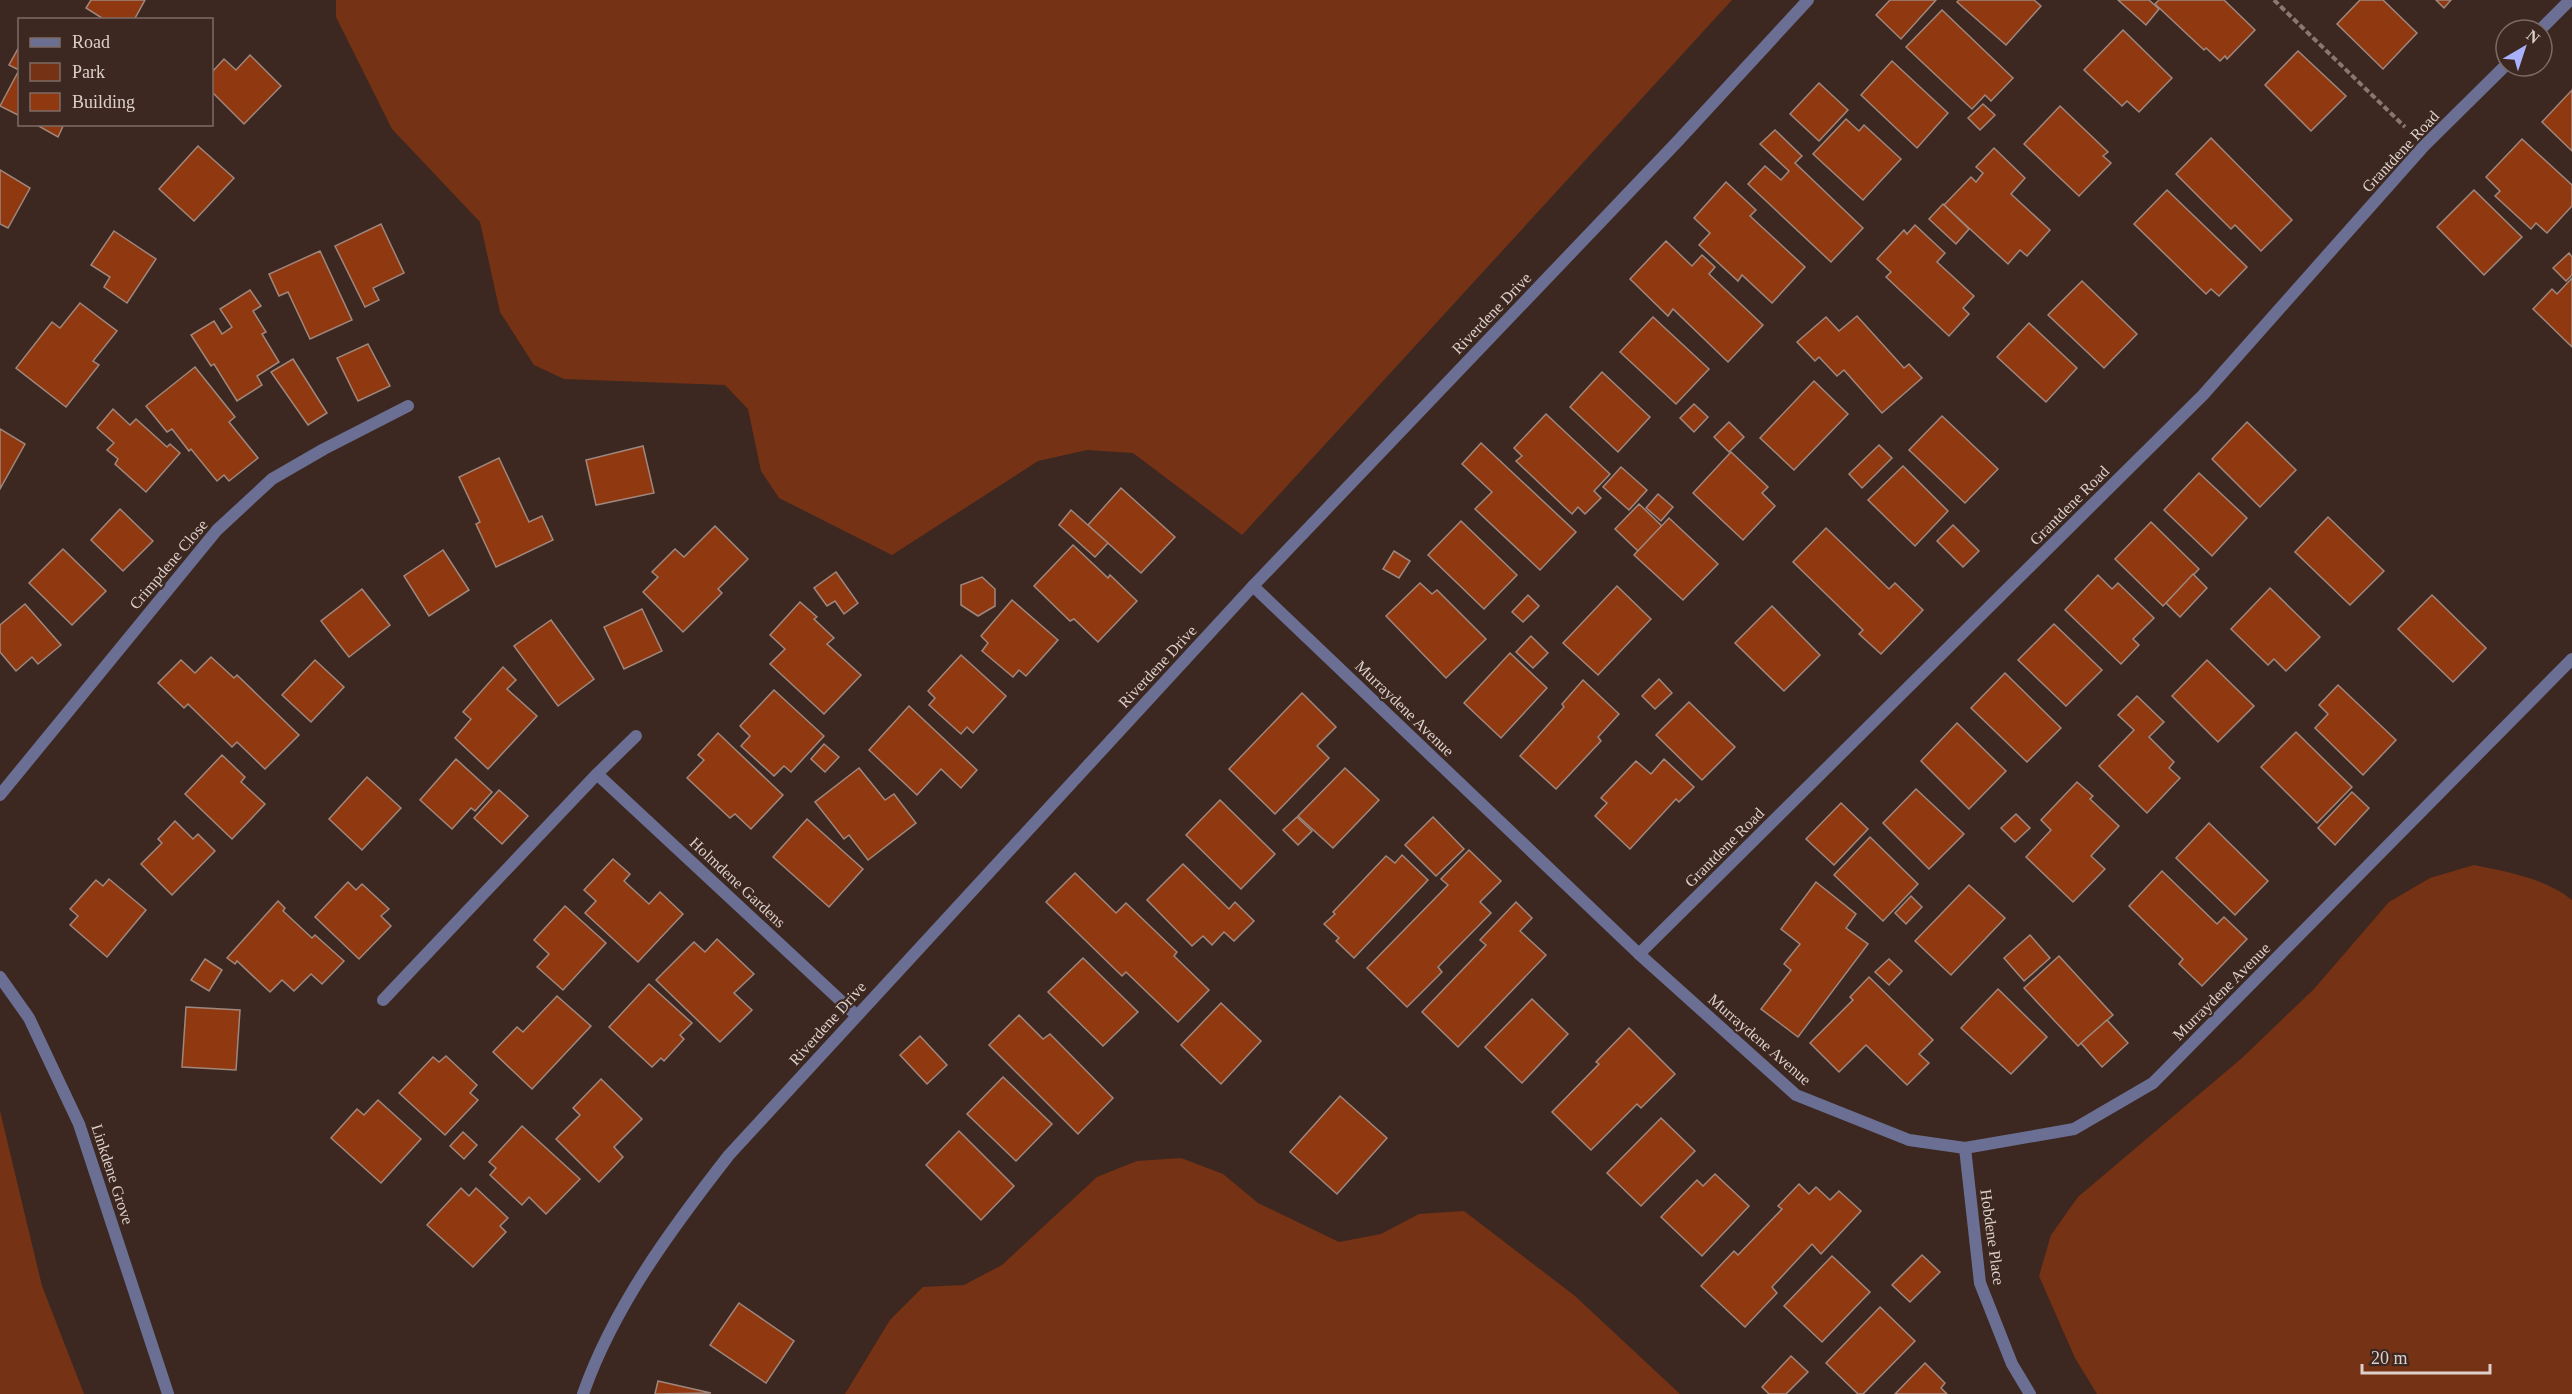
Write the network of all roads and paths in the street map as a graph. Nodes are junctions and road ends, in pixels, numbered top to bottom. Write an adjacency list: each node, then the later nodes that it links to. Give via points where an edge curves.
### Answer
1 (1808, 0): 8 (street, Riverdene Drive)
2 (2274, 0): 6 (path)
3 (2570, 0): 4 (street)
4 (2552, 18)
5 (2494, 76): 6 (street, Grantdene Road)
6 (2424, 146): 13 (street, Grantdene Road, via 2203,395)
7 (408, 406): 12 (street, Crimpdene Close, via 272,479 217,530)
8 (1253, 586): 13 (street, Murraydene Avenue); 16 (street, Riverdene Drive)
9 (2572, 659): 17 (street, Murraydene Avenue, via 2153,1083 2074,1129)
10 (636, 736): 11 (street)
11 (597, 774): 15 (street); 16 (street, Holmdene Gardens)
12 (0, 795)
13 (1640, 954): 17 (street, Murraydene Avenue, via 1796,1095 1909,1140)
14 (0, 977): 18 (street, Linkdene Grove, via 29,1017 79,1124)
15 (384, 1000)
16 (856, 1015): 19 (street, Riverdene Drive, via 729,1155 688,1207 631,1293)
17 (1965, 1148): 20 (street, Hobdene Place, via 1980,1283 2012,1364)
18 (168, 1394)
19 (583, 1394)
20 (2030, 1394)

